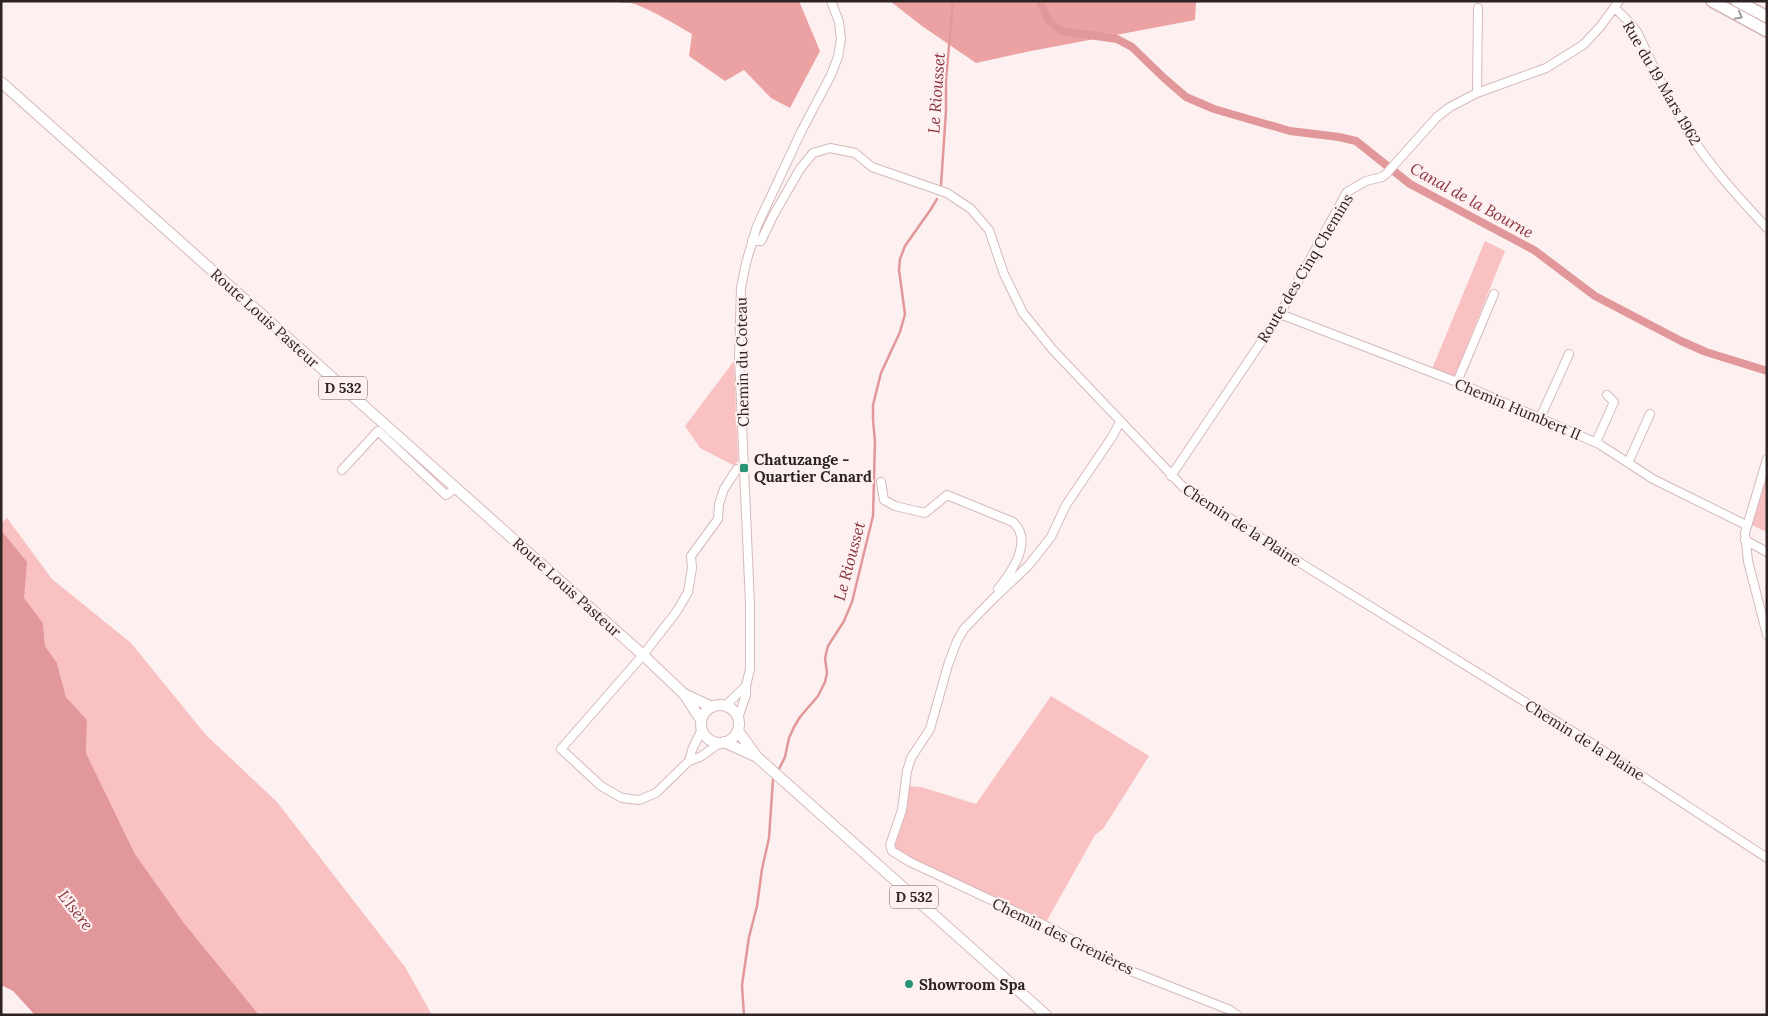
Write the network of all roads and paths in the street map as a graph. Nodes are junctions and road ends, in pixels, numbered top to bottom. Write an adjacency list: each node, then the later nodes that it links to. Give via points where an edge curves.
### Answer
1 (831, 1): 11 (street, Chemin du Coteau, via 839,22 838,57)
2 (1712, 1): 7 (highway, one-way to 7)
3 (1737, 1): 6 (highway)
4 (1617, 5): 9 (street, Route des Cinq Chemins, via 1583,44 1546,68); 10 (street, Rue du 19 Mars 1962, via 1637,32 1693,140)
5 (1478, 8): 9 (street)
6 (1767, 17)
7 (1767, 31)
8 (1, 82): 27 (main road, Route Louis Pasteur / D 532)
9 (1477, 93): 13 (street, Route des Cinq Chemins, via 1450,106 1437,117 1386,174 1347,192)
10 (1767, 228)
11 (752, 241): 19 (street, Chemin de la Plaine, via 761,242 800,169 813,153 830,148 855,153 872,167 947,193 971,209 989,230 1004,274 1023,313); 23 (street, Chemin du Coteau, via 741,288 739,316)
12 (1494, 294): 15 (street)
13 (1280, 314): 15 (street, Chemin Humbert II); 25 (street, Route des Cinq Chemins)
14 (1569, 354): 18 (street)
15 (1457, 382): 18 (street, Chemin Humbert II)
16 (1607, 396): 20 (street, via 1614,402)
17 (1650, 414): 22 (street)
18 (1540, 418): 20 (street, Chemin Humbert II)
19 (1120, 422): 25 (street, Chemin de la Plaine); 31 (street, via 1066,505 1051,537 1028,566)
20 (1596, 442): 22 (street, Chemin Humbert II)
21 (1767, 459): 28 (street)
22 (1628, 463): 28 (street, Chemin Humbert II, via 1653,479)
23 (744, 468): 33 (street, via 737,469 730,478 719,504 718,519 692,556 688,592); 34 (street, Chemin du Coteau, via 750,604 750,669)
24 (342, 470): 27 (street, via 378,431 446,495)
25 (1171, 476): 44 (street, Chemin de la Plaine, via 1205,504 1588,741)
26 (882, 482): 31 (street, via 884,500 896,506 925,513 947,495 1017,526 1022,542 1020,553)
27 (456, 488): 33 (main road, Route Louis Pasteur / D 532)
28 (1746, 525): 29 (street)
29 (1745, 540): 30 (street); 32 (street)
30 (1767, 552)
31 (984, 607): 46 (street, Chemin des Grenières, via 964,629 958,641 930,729 911,758 902,810 890,845 892,851 1053,930 1118,966)
32 (1767, 634)
33 (643, 655): 35 (main road, Route Louis Pasteur / D 532); 43 (street, via 561,749 601,786 630,800 656,794)
34 (746, 686): 36 (street); 38 (street, Chemin du Coteau)
35 (684, 694): 37 (main road, Route Louis Pasteur / D 532); 39 (main road, Route Louis Pasteur / D 532)
36 (725, 706): 37 (main road); 38 (main road)
37 (712, 707): 39 (main road, via 705,712)
38 (738, 718): 40 (main road)
39 (702, 724): 41 (main road, via 709,739); 43 (street)
40 (738, 731): 41 (main road); 42 (main road, D 532)
41 (722, 743): 42 (main road, D 532); 43 (street)
42 (757, 757): 45 (main road, D 532)
43 (689, 761)
44 (1767, 858)
45 (1046, 1015)
46 (1237, 1015)

